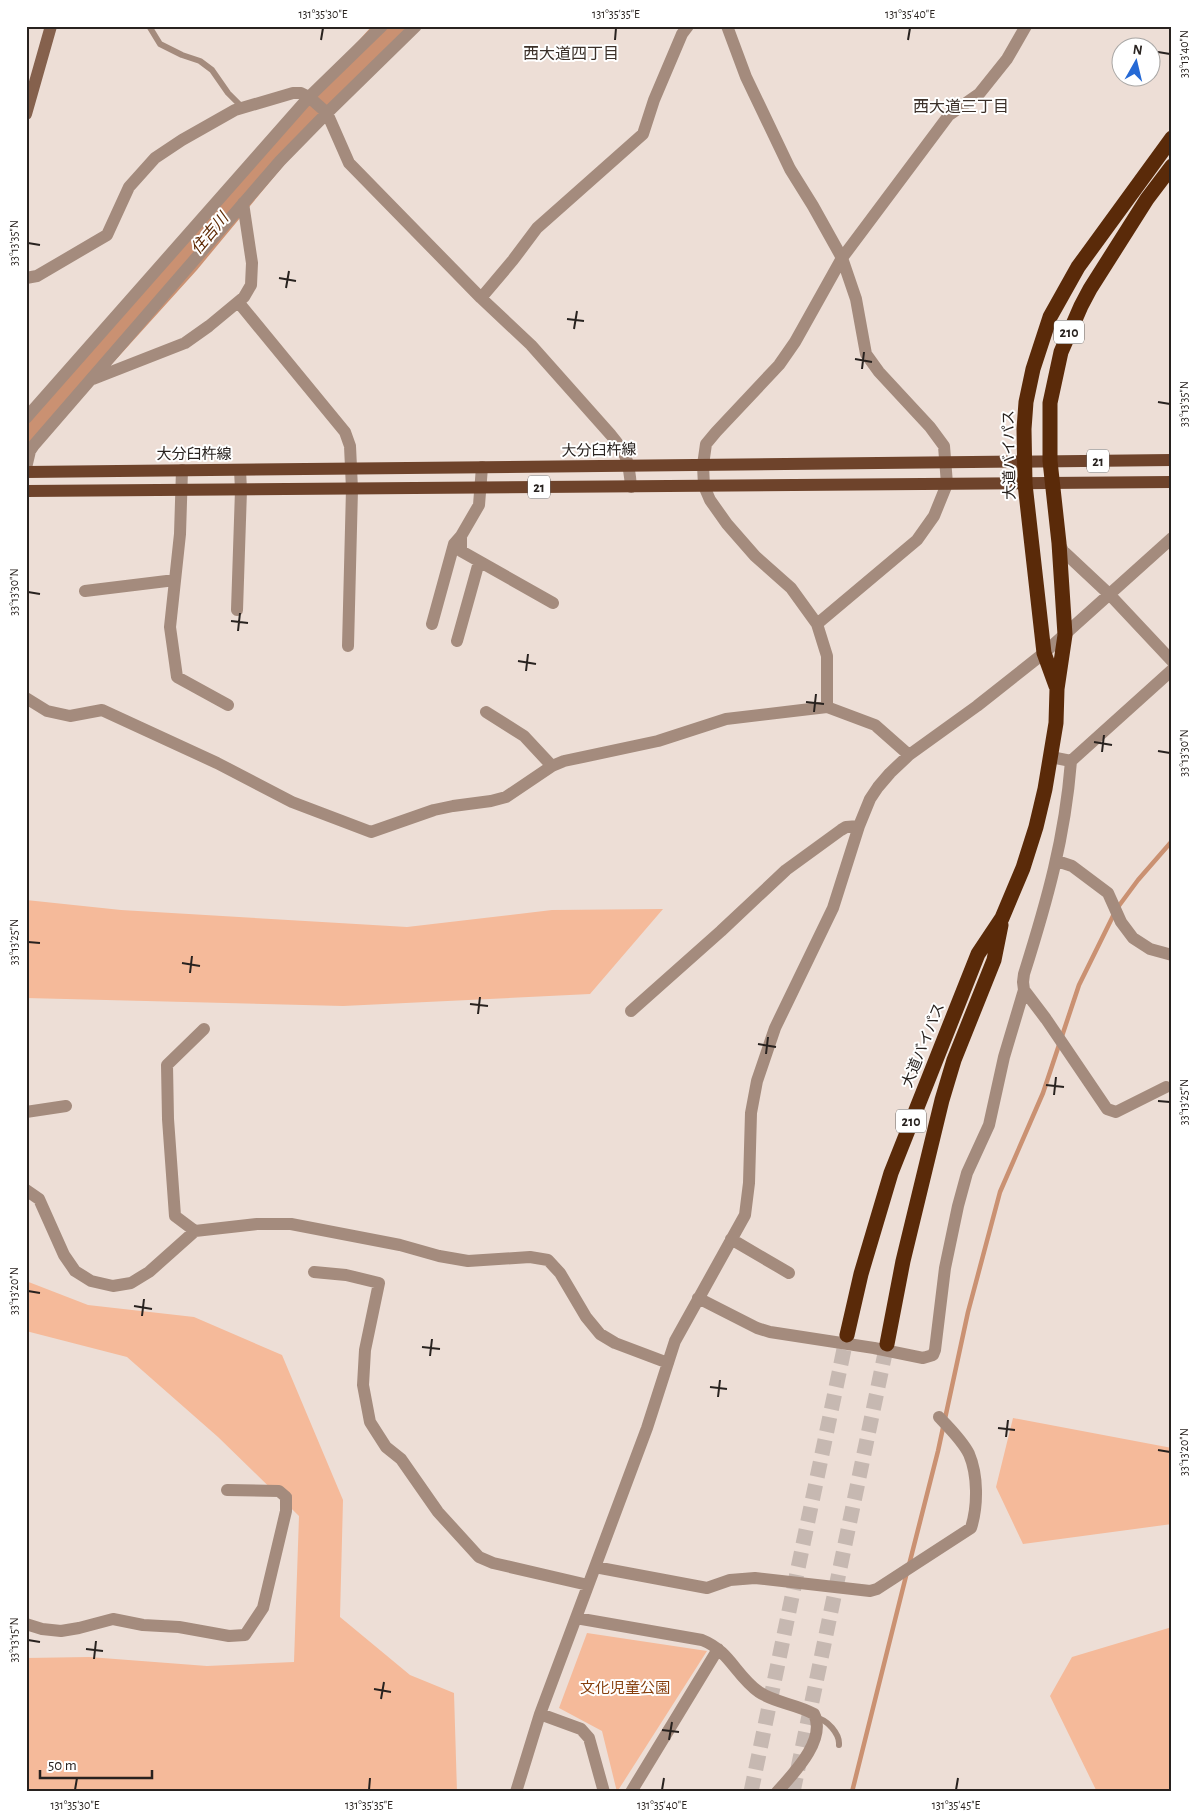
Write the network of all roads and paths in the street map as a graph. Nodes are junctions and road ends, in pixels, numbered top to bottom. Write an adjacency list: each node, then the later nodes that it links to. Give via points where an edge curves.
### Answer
1 (51, 26): 11 (street)
2 (149, 26): 9 (lane, via 160,44 200,61 212,70 228,93)
3 (382, 26): 8 (street)
4 (416, 26): 10 (street)
5 (688, 26): 17 (street, via 654,100 643,134 537,228)
6 (727, 26): 15 (street, via 746,77 790,169)
7 (1026, 26): 15 (street, via 1007,59 979,94 949,115)
8 (309, 97): 9 (street, via 292,93); 10 (street); 20 (street)
9 (244, 108): 16 (street, via 212,123 155,158 129,186 108,234 37,276)
10 (327, 113): 14 (street); 17 (street, via 350,163)
11 (26, 114)
12 (1172, 138): 24 (highway, 大道バイパス / 210, via 1078,266 1050,317 1026,402)
13 (1172, 166): 22 (highway, 大道バイパス / 210, via 1147,198 1090,289 1068,333 1050,403)
14 (243, 203): 18 (street, via 252,278 248,292); 19 (street)
15 (842, 258): 23 (street, via 856,299 866,354 940,439); 25 (street, via 795,342 706,444)
16 (26, 278)
17 (481, 298): 26 (street, via 531,345 583,402 624,450)
18 (239, 303): 19 (street, via 185,343); 28 (street, via 345,432 350,446)
19 (90, 380): 29 (street, via 34,445)
20 (26, 418)
21 (1172, 460): 22 (main road, 大分臼杵線 / 21)
22 (1050, 461): 24 (main road, 大分臼杵線 / 21); 33 (highway, 大道バイパス / 210)
23 (946, 462): 24 (main road, 大分臼杵線 / 21); 25 (main road, 大分臼杵線 / 21); 34 (street)
24 (1024, 462): 35 (highway, 大道バイパス / 210)
25 (703, 465): 26 (main road, 大分臼杵線 / 21); 36 (street)
26 (629, 466): 27 (main road, 大分臼杵線 / 21); 37 (street)
27 (482, 467): 28 (main road, 大分臼杵線 / 21); 38 (street)
28 (351, 468): 31 (main road, 大分臼杵線 / 21); 39 (street)
29 (26, 470): 30 (main road, 大分臼杵線 / 21)
30 (182, 470): 31 (main road, 大分臼杵線 / 21); 40 (street)
31 (240, 470): 41 (street)
32 (1172, 482): 33 (main road, 21)
33 (1052, 483): 35 (main road, 21); 45 (highway, 大道バイパス / 210)
34 (947, 484): 35 (main road, 21); 36 (main road, 21); 53 (street, via 934,516 917,540)
35 (1025, 484): 57 (highway, 大道バイパス / 210)
36 (704, 486): 37 (main road, 21); 53 (street, via 728,524 755,556 791,588)
37 (631, 487): 38 (main road, 21)
38 (481, 488): 39 (main road, 21); 43 (street, via 479,505)
39 (352, 489): 41 (main road, 21); 56 (street)
40 (182, 490): 41 (main road, 21); 42 (main road, 21); 47 (street)
41 (241, 490): 51 (street)
42 (26, 491)
43 (461, 536): 46 (street, via 461,551); 52 (street, via 454,544)
44 (1172, 538): 49 (street)
45 (1059, 543): 49 (street, via 1063,551); 54 (highway, 大道バイパス / 210)
46 (479, 562): 50 (street); 55 (street)
47 (175, 580): 48 (street); 62 (street, via 170,627 177,677)
48 (85, 591)
49 (1110, 594): 54 (street); 58 (street)
50 (553, 603)
51 (237, 610)
52 (432, 624)
53 (817, 624): 63 (street, via 827,656)
54 (1065, 635): 57 (street); 60 (highway, 大道バイパス / 210)
55 (456, 641)
56 (348, 646)
57 (1044, 653): 60 (highway, 大道バイパス / 210); 65 (street)
58 (1172, 661)
59 (1172, 670): 67 (street)
60 (1057, 689): 66 (highway, 大道バイパス / 210)
61 (26, 698): 68 (street, via 47,711 70,716 102,710 292,802 371,832 434,810 506,797)
62 (228, 705)
63 (826, 707): 65 (street, via 874,725); 68 (street, via 726,719 658,741)
64 (486, 712): 68 (street, via 524,736)
65 (909, 756): 69 (street, via 878,787)
66 (1051, 757): 67 (street); 71 (highway, 大道バイパス / 210, via 1036,827)
67 (1071, 761): 70 (street, via 1068,802)
68 (552, 766)
69 (859, 826): 74 (street, via 841,830 786,870); 81 (street, via 833,908 775,1028 759,1073 751,1113 745,1215)
70 (1057, 861): 72 (street, via 1072,866 1108,893 1121,922 1133,938 1150,949); 73 (street, via 1024,974)
71 (1002, 918): 85 (highway, 大道バイパス / 210, via 978,954 891,1173); 86 (highway, 大道バイパス / 210, via 994,960 942,1100 903,1261)
72 (1172, 955)
73 (1024, 990): 76 (street, via 1107,1108 1116,1112); 84 (street, via 1004,1057 989,1125 967,1173 958,1206 945,1268 933,1356 923,1358 770,1332)
74 (631, 1011)
75 (204, 1029): 80 (street, via 167,1065 175,1216)
76 (1166, 1087)
77 (66, 1106): 78 (street)
78 (26, 1112)
79 (26, 1190): 80 (street, via 39,1199 75,1272 91,1281 113,1286 131,1282 149,1272)
80 (195, 1231): 87 (street, via 291,1224 468,1261 530,1257 548,1260 600,1334)
81 (731, 1239): 83 (street); 84 (street)
82 (314, 1272): 91 (street, via 379,1283 365,1350 363,1385 370,1422 438,1512 480,1557)
83 (789, 1273)
84 (698, 1298): 87 (street, via 675,1341)
85 (847, 1335)
86 (887, 1344)
87 (668, 1363): 90 (street)
88 (939, 1417): 90 (street, via 968,1453 974,1471 976,1495 971,1528 877,1590 756,1578 730,1580 707,1588)
89 (227, 1490): 93 (street, via 279,1491 286,1498 286,1511 263,1608 245,1635 229,1636 112,1618 62,1631)
90 (595, 1567): 91 (street)
91 (588, 1586): 92 (street)
92 (576, 1618): 94 (street, via 702,1640); 95 (street)
93 (26, 1624)
94 (718, 1649): 96 (street, via 758,1692 808,1711); 100 (street)
95 (540, 1714): 98 (street); 99 (street, via 581,1729 589,1738)
96 (816, 1718): 97 (lane, via 838,1733); 101 (street, via 810,1752)
97 (840, 1745)
98 (516, 1792)
99 (604, 1792)
100 (631, 1792)
101 (777, 1792)

